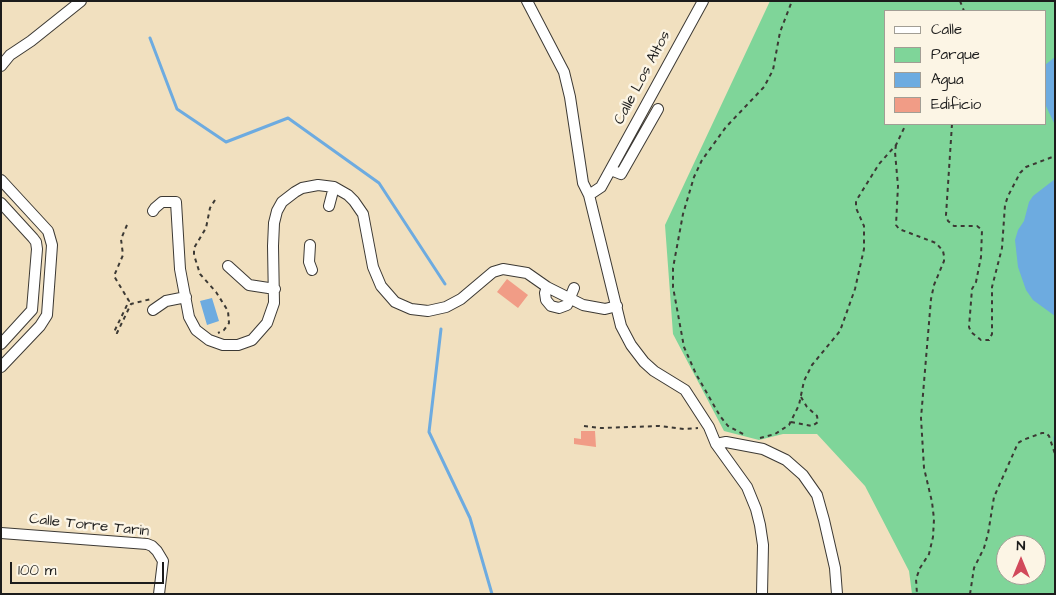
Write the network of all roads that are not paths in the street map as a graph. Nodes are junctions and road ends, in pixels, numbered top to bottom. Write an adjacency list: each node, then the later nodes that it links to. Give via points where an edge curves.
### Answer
1 (81, 1): 4 (street, via 10,55)
2 (527, 1): 9 (street, via 564,72 583,183)
3 (703, 1): 6 (street, Calle Los Altos)
4 (1, 66)
5 (658, 110): 6 (street, Calle Los Altos, via 621,174)
6 (611, 170): 9 (street, Calle Los Altos, via 601,187)
7 (1, 180): 24 (street, via 48,230 52,244 48,315)
8 (334, 187): 11 (street); 16 (street, via 348,195 363,214 373,267 381,286 395,302 411,309 446,308 493,272 503,269 527,273); 18 (street, via 302,188 282,202 274,223)
9 (589, 195): 21 (street)
10 (1, 203): 23 (street, via 33,238 37,250 32,310)
11 (329, 206)
12 (153, 212): 19 (street, via 162,202 176,202 178,245)
13 (310, 245): 15 (street)
14 (228, 266): 18 (street, via 245,283)
15 (312, 270)
16 (547, 287): 20 (street); 20 (street, via 545,296 551,306 563,307)
17 (574, 288): 20 (street)
18 (275, 289): 19 (street, via 268,324 252,340 238,345 223,345 196,330 189,317)
19 (186, 297): 22 (street, via 166,301)
20 (570, 299): 21 (street, via 605,309)
21 (617, 306): 25 (street, via 621,326 631,345 654,371 684,390 709,427)
22 (153, 310)
23 (1, 344)
24 (1, 366)
25 (716, 444): 28 (street, via 747,487 756,509 763,545); 29 (street, via 726,442 763,449 786,460 803,475 817,495 835,568)
26 (1, 533): 27 (street, Calle Torre Tarin, via 147,544 158,551 163,561)
27 (159, 594)
28 (762, 594)
29 (837, 594)

